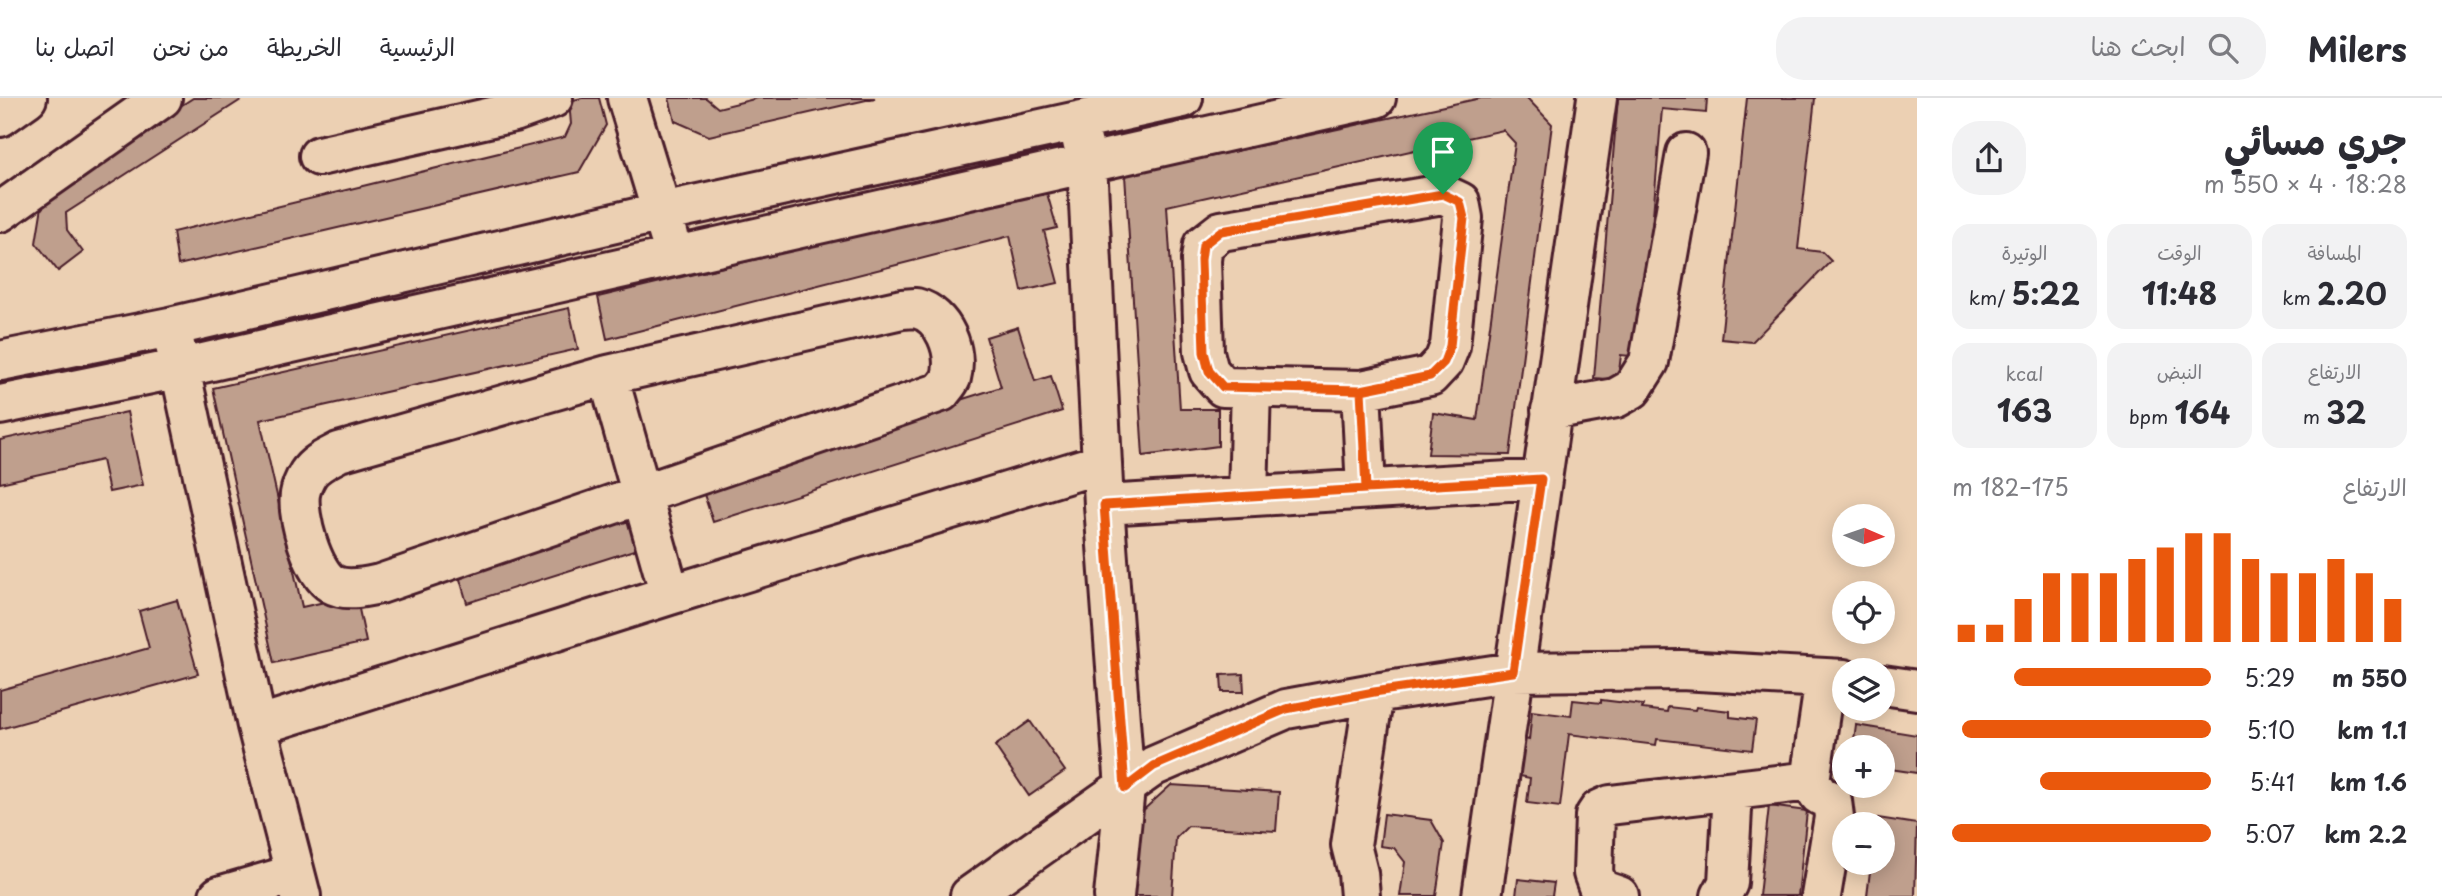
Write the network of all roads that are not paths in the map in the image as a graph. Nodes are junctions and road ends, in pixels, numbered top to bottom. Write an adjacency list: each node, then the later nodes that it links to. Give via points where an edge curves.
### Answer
1 (27, 98): 9 (street)
2 (163, 98): 13 (street)
3 (553, 98): 11 (street, via 514,112)
4 (628, 98): 14 (street)
5 (1182, 98): 8 (street)
6 (1376, 98): 12 (street)
7 (1597, 98): 23 (street)
8 (1075, 109): 12 (street); 14 (street)
9 (0, 117)
10 (1686, 153): 23 (street, via 1648,362 1632,389 1616,398)
11 (320, 156)
12 (1087, 163): 15 (street); 24 (street)
13 (0, 212)
14 (662, 212): 15 (street); 16 (street)
15 (674, 255): 18 (street)
16 (170, 327): 17 (street); 18 (street)
17 (0, 361)
18 (181, 369): 22 (street); 37 (street)
19 (608, 375): 27 (street); 27 (street, via 916,307 928,311 947,334 951,380 941,392); 27 (street, via 339,452 314,466 300,494 309,550 333,585 355,589)
20 (1251, 387): 21 (street); 21 (street, via 1223,387 1209,371 1204,352 1203,245 1221,231 1247,226 1443,194 1460,202 1464,218 1450,346 1444,362 1430,376); 28 (street)
21 (1361, 390): 26 (street)
22 (0, 405)
23 (1551, 410): 25 (street)
24 (1102, 463): 29 (street); 30 (street)
25 (1541, 479): 26 (street); 31 (street)
26 (1366, 489): 28 (street)
27 (641, 494): 30 (street)
28 (1248, 496): 29 (street)
29 (1104, 505): 39 (street)
30 (670, 596): 37 (street)
31 (1513, 672): 32 (street, via 1681,670); 36 (street); 46 (street)
32 (1832, 679)
33 (1895, 687): 34 (street)
34 (1917, 690)
35 (1832, 691): 38 (street)
36 (1374, 692): 39 (street, via 1286,709 1154,766); 45 (street, via 1351,845)
37 (257, 726): 41 (street)
38 (1810, 781): 40 (street); 49 (street, via 1819,795 1832,801 1835,817)
39 (1125, 788): 43 (street); 44 (street)
40 (1733, 790): 47 (street, via 1600,810 1595,816 1592,873 1599,889); 48 (street, via 1728,884)
41 (298, 885): 42 (street)
42 (219, 896)
43 (970, 896)
44 (1114, 896)
45 (1360, 896)
46 (1482, 896)
47 (1619, 896)
48 (1721, 896)
49 (1821, 896)

